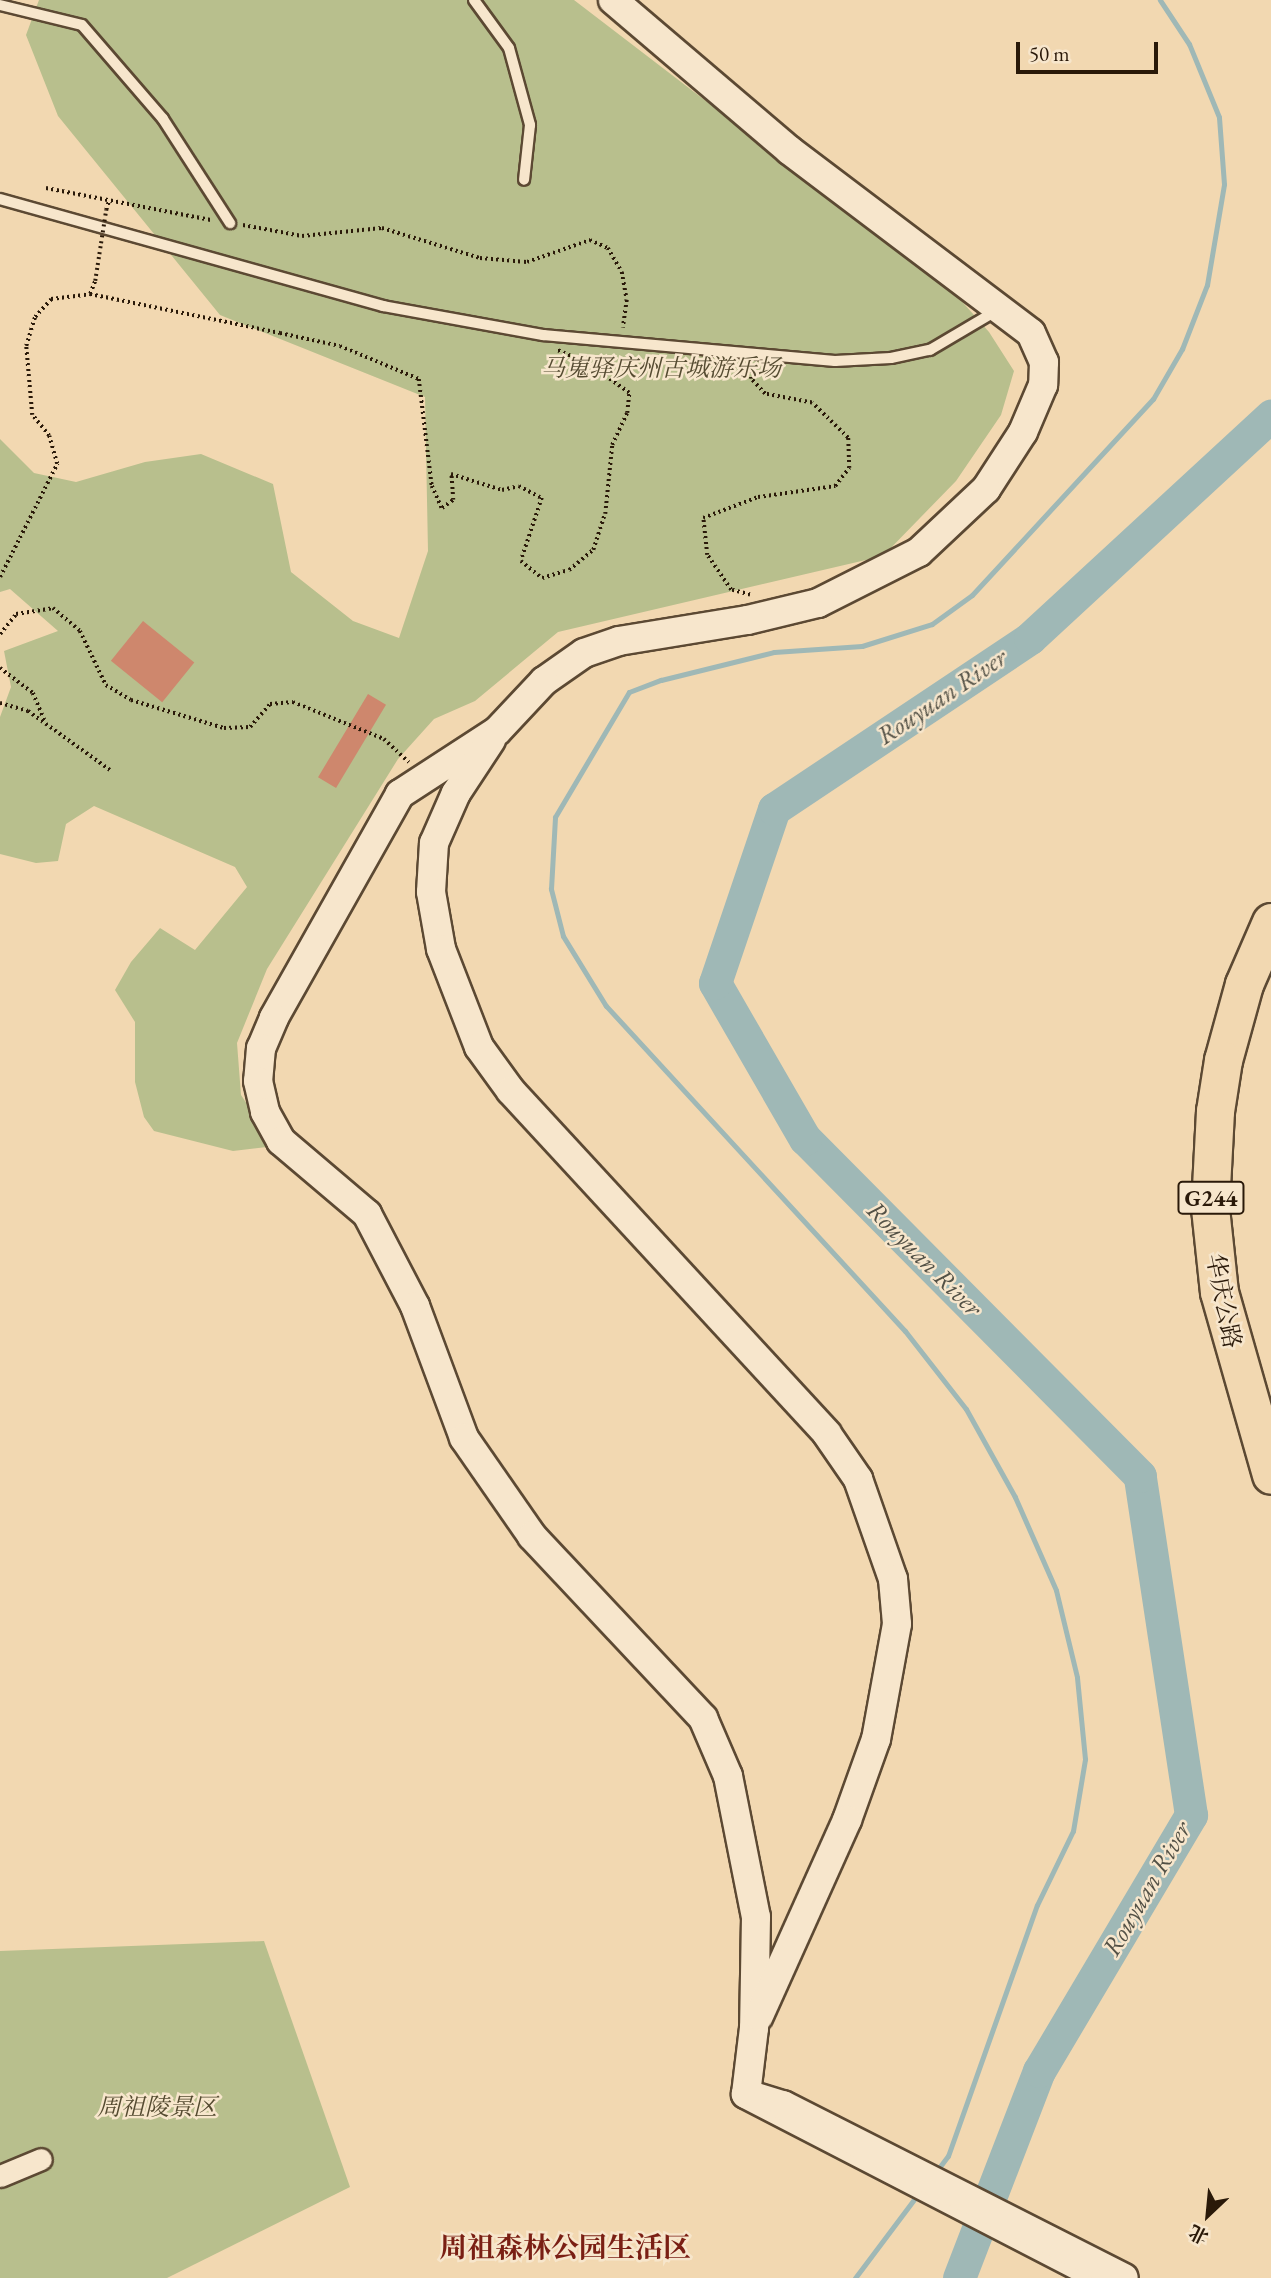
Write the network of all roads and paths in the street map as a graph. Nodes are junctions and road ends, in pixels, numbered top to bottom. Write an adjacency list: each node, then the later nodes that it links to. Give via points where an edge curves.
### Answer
1 (474, 0): 4 (lane, via 509,48 530,125)
2 (613, 0): 10 (street, via 789,150)
3 (0, 5): 8 (lane, via 82,25 163,119)
4 (524, 180)
5 (46, 188): 7 (path)
6 (0, 199): 11 (lane, via 383,306)
7 (110, 200): 8 (path); 9 (path, bridge)
8 (230, 223): 12 (path, via 302,236 382,228 481,258 527,262 590,240 608,248 622,272 627,300)
9 (90, 294): 11 (path, via 340,346 419,379 432,486 442,508 453,500 451,474 502,490 519,486 542,498 522,561 542,578 569,570 593,550 605,514 612,445 627,413 629,393 590,365 560,355); 14 (path, via 51,299 35,317 26,346 32,415 49,436 57,464)
10 (1001, 308): 13 (lane, via 930,350 891,359 835,360); 20 (street, via 1031,333 1044,362 1043,385 1023,432 986,489 919,552 818,603 619,641 584,653 544,681)
11 (549, 335): 12 (lane)
12 (621, 341): 13 (lane)
13 (750, 350): 15 (path, via 751,379 765,394 812,403 848,438 849,468 835,486 758,497 703,518 707,555 731,590)
14 (0, 577)
15 (760, 598)
16 (0, 634): 22 (path, via 16,614 53,608 80,631 106,685 131,700 224,728 250,727 270,704 293,702 384,739)
17 (0, 668): 19 (path, via 33,694)
18 (0, 703): 19 (path)
19 (46, 723): 21 (path)
20 (497, 731): 22 (street); 27 (street, via 456,793 434,843 431,892 441,949 469,1027 511,1091 827,1434 858,1479 892,1579 897,1624 876,1739 847,1820)
21 (110, 770)
22 (425, 777): 27 (street, via 400,794 274,1018 261,1048 258,1081 265,1112 281,1141 367,1214 415,1306 464,1438 532,1536 704,1718 728,1776 756,1917)
23 (1271, 922): 26 (highway, 华庆公路 / G244, via 1244,984 1223,1060 1215,1111 1210,1208 1219,1292)
24 (1271, 942): 25 (highway, 华庆公路 / G244, via 1252,987 1232,1062 1224,1111 1220,1208 1228,1290)
25 (1271, 1443)
26 (1271, 1475)
27 (754, 2028): 28 (street, via 746,2094)
28 (781, 2109): 31 (street); 32 (street)
29 (41, 2159): 30 (street)
30 (0, 2176)
31 (1102, 2278)
32 (1124, 2278)

